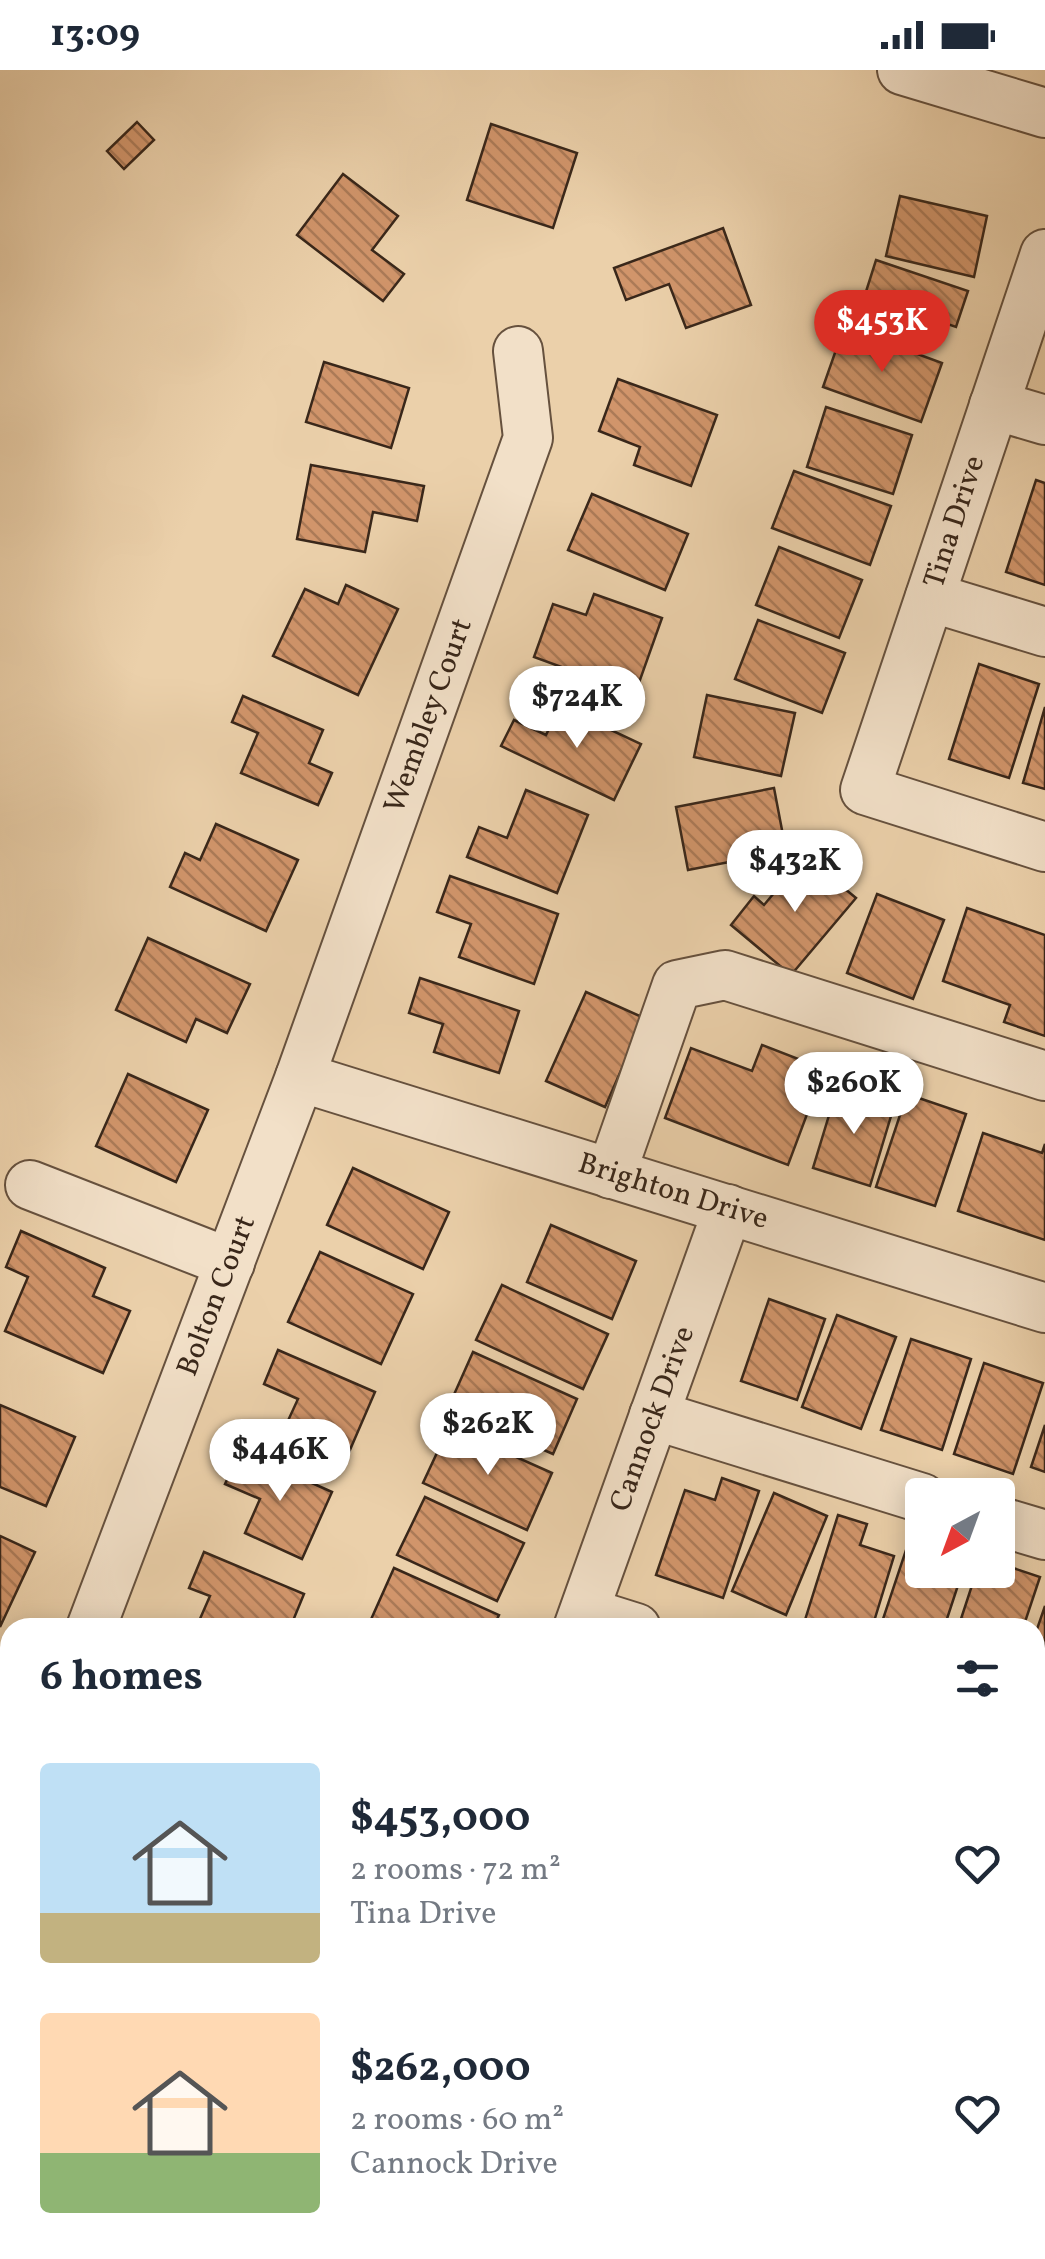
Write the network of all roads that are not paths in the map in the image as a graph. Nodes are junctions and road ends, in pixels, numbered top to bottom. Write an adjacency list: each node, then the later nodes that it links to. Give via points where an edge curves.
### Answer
1 (902, 70): 2 (street)
2 (1045, 113)
3 (1045, 254): 5 (street, Tina Drive)
4 (518, 351): 11 (street, Wembley Court, via 528,438)
5 (994, 405): 6 (street); 7 (street, Tina Drive)
6 (1045, 420)
7 (930, 596): 8 (street); 9 (street, Tina Drive, via 865,790)
8 (1045, 632)
9 (1045, 847)
10 (1045, 1076): 12 (street, via 725,975 677,985)
11 (300, 1077): 12 (street, Brighton Drive); 15 (street, Bolton Court)
12 (612, 1174): 14 (street, Brighton Drive)
13 (30, 1184): 15 (street)
14 (728, 1209): 16 (street, Brighton Drive); 17 (street, Cannock Drive)
15 (230, 1263): 21 (street, Bolton Court)
16 (1045, 1308)
17 (654, 1416): 18 (street); 22 (street, Cannock Drive)
18 (905, 1493)
19 (1015, 1525): 20 (street)
20 (1045, 1535)
21 (95, 1618)
22 (583, 1618)

